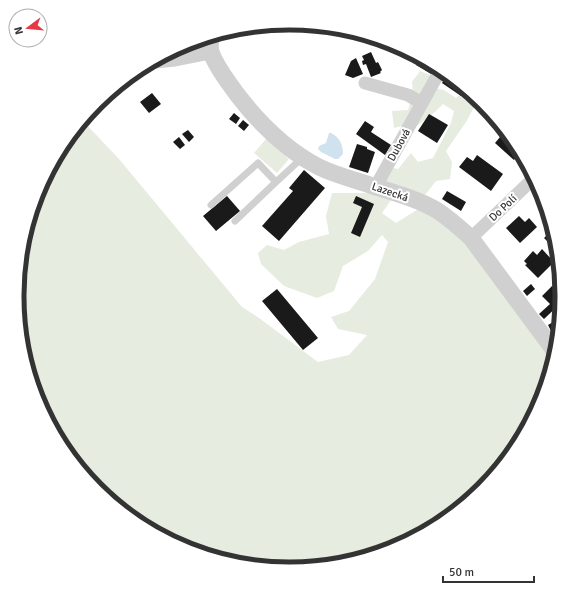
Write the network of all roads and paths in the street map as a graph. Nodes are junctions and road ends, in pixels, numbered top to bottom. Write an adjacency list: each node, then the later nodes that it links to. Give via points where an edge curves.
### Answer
1 (210, 44): 2 (street); 6 (street, Lazecká, via 224,77 252,114)
2 (171, 58)
3 (437, 75): 5 (street, Dubová)
4 (365, 84): 5 (street, via 408,95)
5 (422, 103): 9 (street, Dubová)
6 (302, 158): 7 (lane); 9 (street, Lazecká, via 335,174)
7 (276, 182): 10 (lane, via 258,163); 11 (lane)
8 (530, 182): 12 (street, Do Polí)
9 (376, 186): 12 (street, Lazecká, via 436,210)
10 (211, 205)
11 (235, 221)
12 (471, 238): 13 (street, Lazecká)
13 (550, 345)

